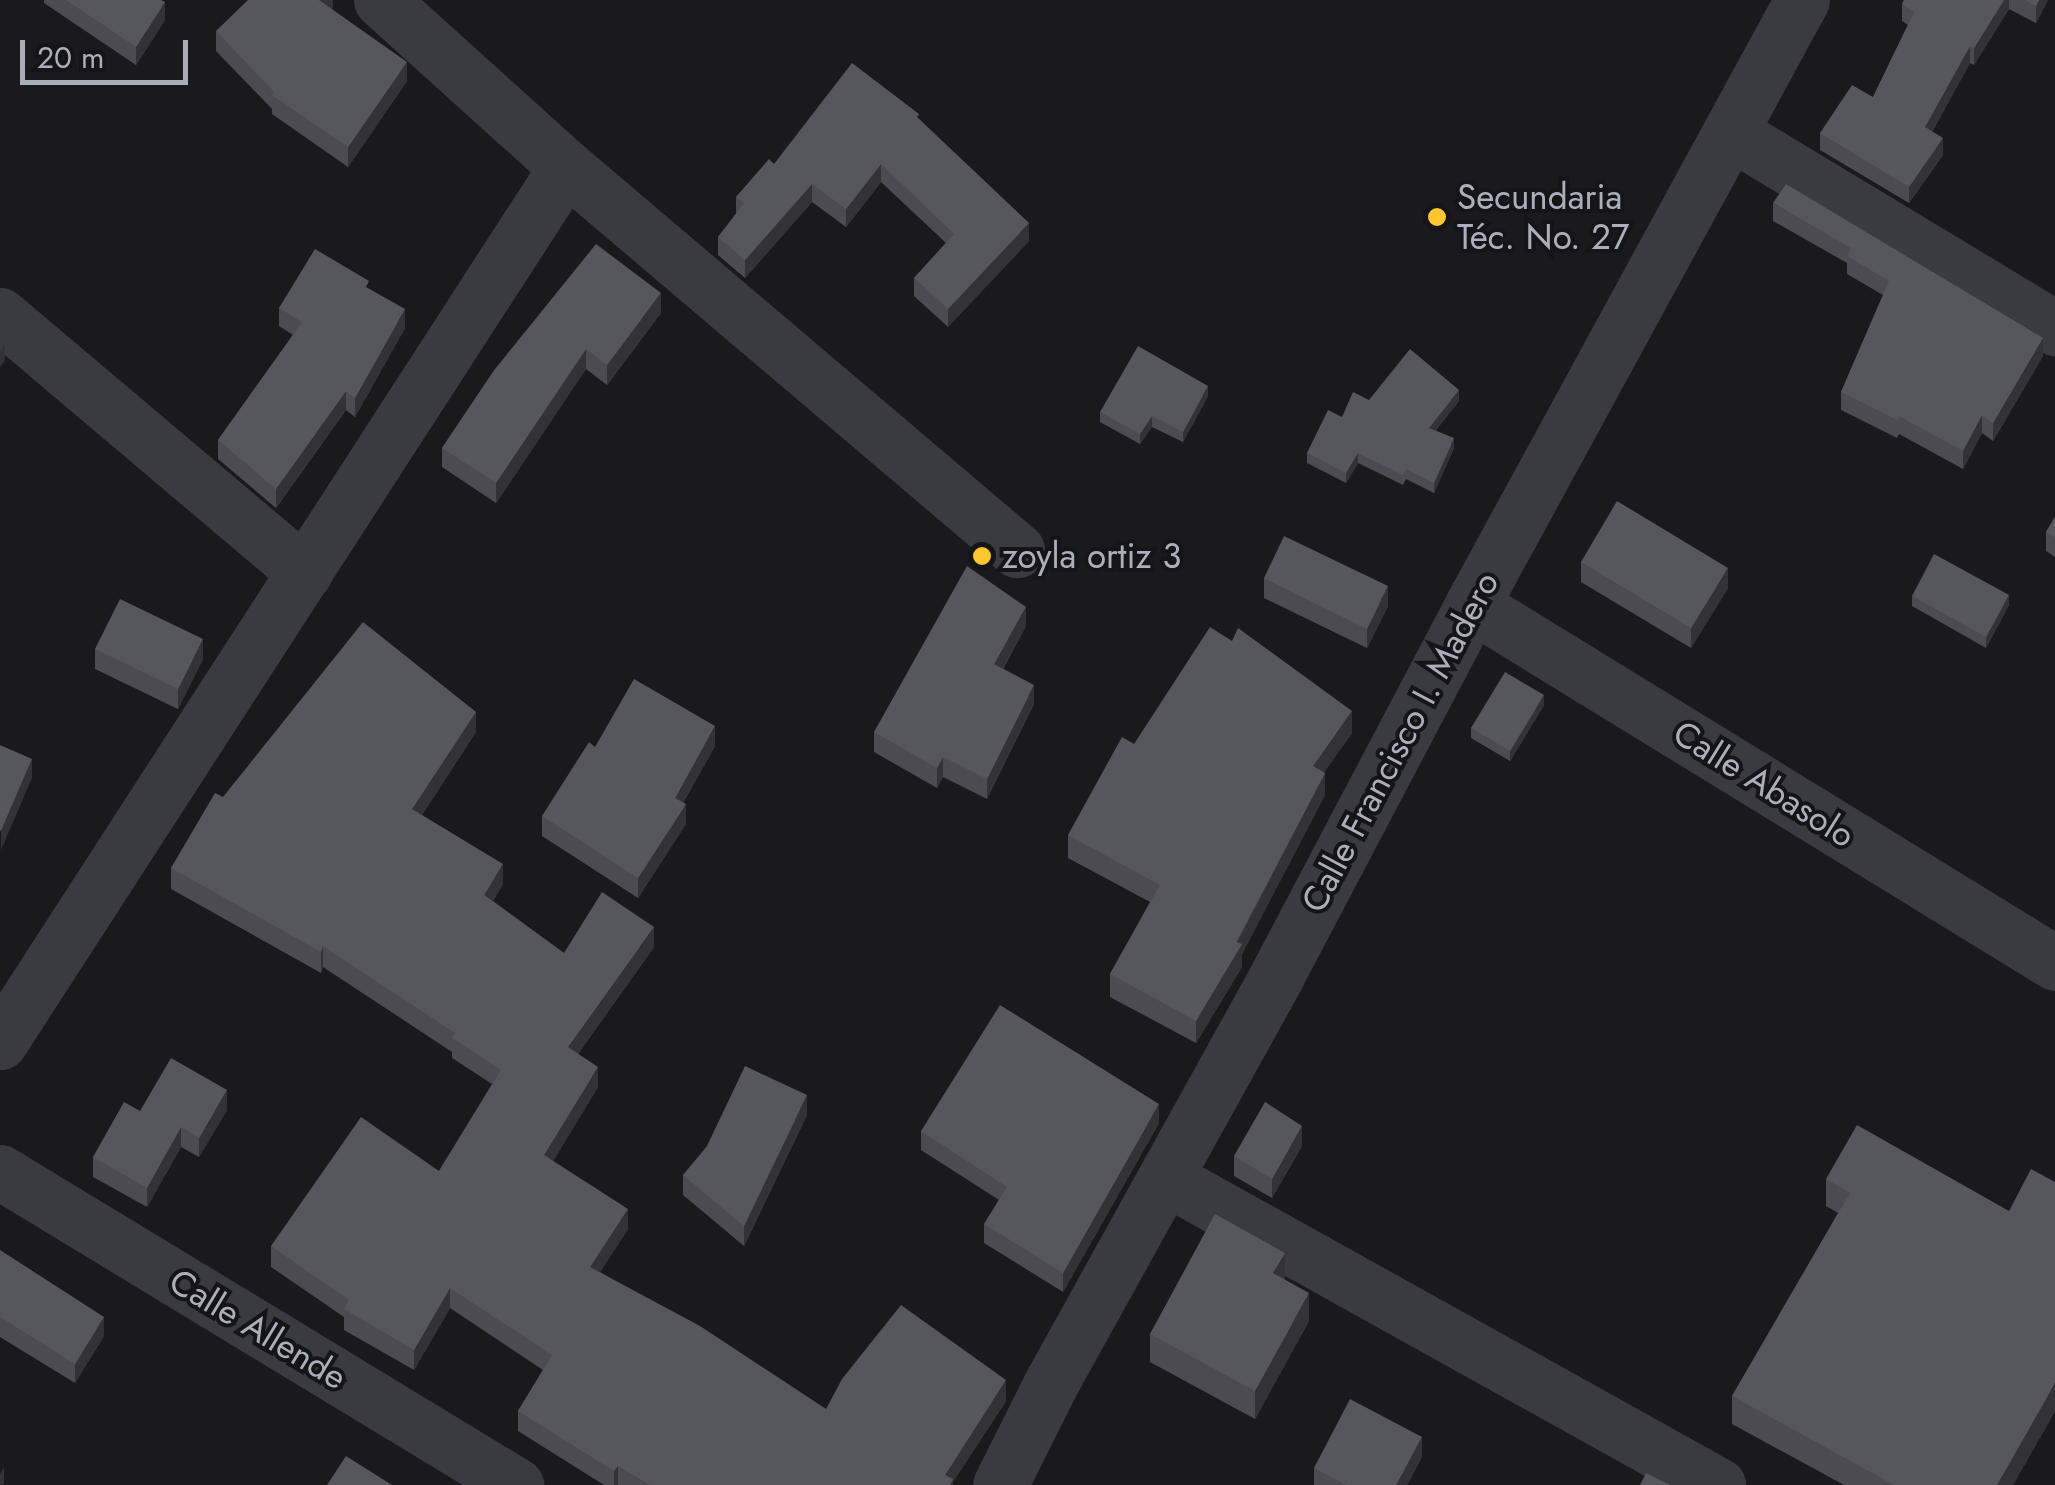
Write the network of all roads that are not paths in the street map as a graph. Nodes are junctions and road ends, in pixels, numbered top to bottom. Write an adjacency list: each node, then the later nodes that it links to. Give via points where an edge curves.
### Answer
1 (382, 0): 4 (street)
2 (1802, 0): 3 (street, Calle Francisco I. Madero)
3 (1730, 132): 6 (street); 9 (street, Calle Francisco I. Madero)
4 (566, 167): 7 (street); 8 (street)
5 (0, 315): 8 (street)
6 (2055, 328)
7 (1016, 550)
8 (305, 573): 11 (street)
9 (1472, 605): 10 (street, Calle Abasolo); 13 (street, Calle Francisco I. Madero)
10 (2055, 963)
11 (0, 1042)
12 (0, 1172): 14 (street, Calle Allende)
13 (1166, 1178): 15 (street, Calle Francisco I. Madero); 16 (street)
14 (516, 1485)
15 (1000, 1485)
16 (1718, 1485)

